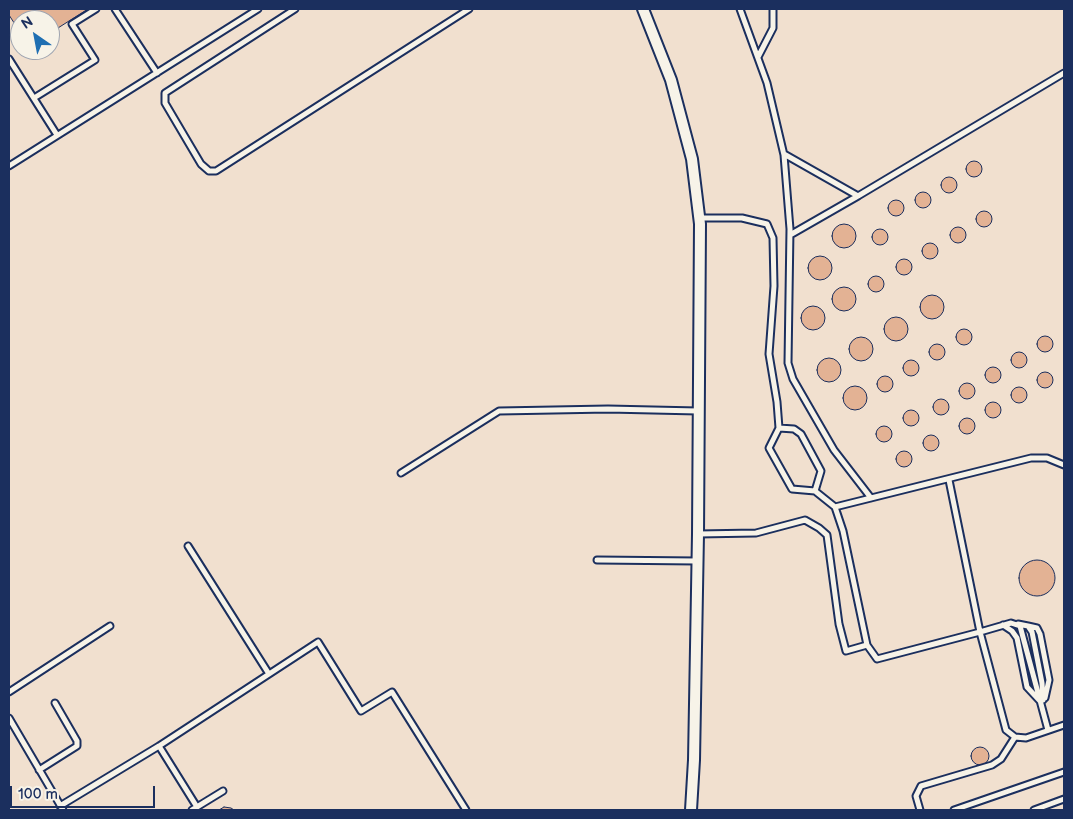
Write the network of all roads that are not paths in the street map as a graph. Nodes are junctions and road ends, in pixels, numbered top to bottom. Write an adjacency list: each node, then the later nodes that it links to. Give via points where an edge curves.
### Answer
1 (96, 9): 13 (lane, via 72,24 95,60)
2 (115, 9): 11 (lane)
3 (258, 9): 11 (lane)
4 (295, 9): 5 (lane, via 165,93 165,103 201,164 209,171 216,171)
5 (469, 9)
6 (643, 9): 18 (street, via 671,80 692,160)
7 (740, 9): 9 (lane)
8 (773, 9): 9 (lane, via 773,28)
9 (758, 57): 15 (lane)
10 (9, 59): 13 (lane)
11 (157, 73): 14 (lane)
12 (1064, 73): 17 (lane)
13 (34, 98): 14 (lane)
14 (57, 135): 16 (lane)
15 (784, 154): 17 (lane); 19 (lane)
16 (9, 166)
17 (858, 196): 19 (lane)
18 (699, 218): 20 (street); 21 (lane, via 742,218 766,224 773,238 774,286 769,354)
19 (790, 235): 26 (lane, via 788,363 834,450)
20 (698, 411): 23 (lane, via 500,411); 28 (street)
21 (779, 428): 25 (lane, via 794,429 801,434 821,470); 25 (lane, via 770,448 781,470 792,489)
22 (1064, 465): 24 (lane, via 1047,458 1031,458)
23 (401, 473)
24 (949, 480): 26 (lane); 35 (lane)
25 (814, 491): 27 (lane)
26 (871, 498): 27 (lane)
27 (835, 507): 36 (lane)
28 (698, 534): 31 (street); 36 (lane, via 756,533 805,520 819,528 827,535 839,624 846,651)
29 (188, 546): 37 (lane)
30 (597, 560): 31 (lane)
31 (697, 561): 53 (street)
32 (1011, 623): 34 (lane); 40 (lane, via 1020,626 1034,685); 40 (lane, via 1028,626 1032,632)
33 (110, 626): 38 (lane)
34 (1003, 626): 35 (lane); 40 (lane, via 1017,638 1028,686)
35 (980, 632): 36 (lane, via 877,659); 44 (lane, via 1000,713 1006,730)
36 (867, 645)
37 (269, 674): 45 (lane); 52 (lane, via 318,642 361,711 392,692)
38 (9, 692)
39 (55, 703): 46 (lane, via 77,741 76,746)
40 (1043, 706): 43 (lane)
41 (9, 718): 46 (lane)
42 (1064, 725): 43 (lane)
43 (1048, 730): 44 (lane, via 1026,738)
44 (1015, 737): 54 (lane, via 1001,759 992,765 921,786 916,791)
45 (159, 746): 50 (lane); 51 (lane)
46 (39, 770): 50 (lane)
47 (1064, 772): 55 (lane)
48 (223, 791): 51 (lane)
49 (1064, 799): 56 (lane)
50 (62, 808)
51 (195, 809)
52 (466, 810)
53 (691, 810)
54 (920, 810)
55 (954, 810)
56 (1034, 810)

